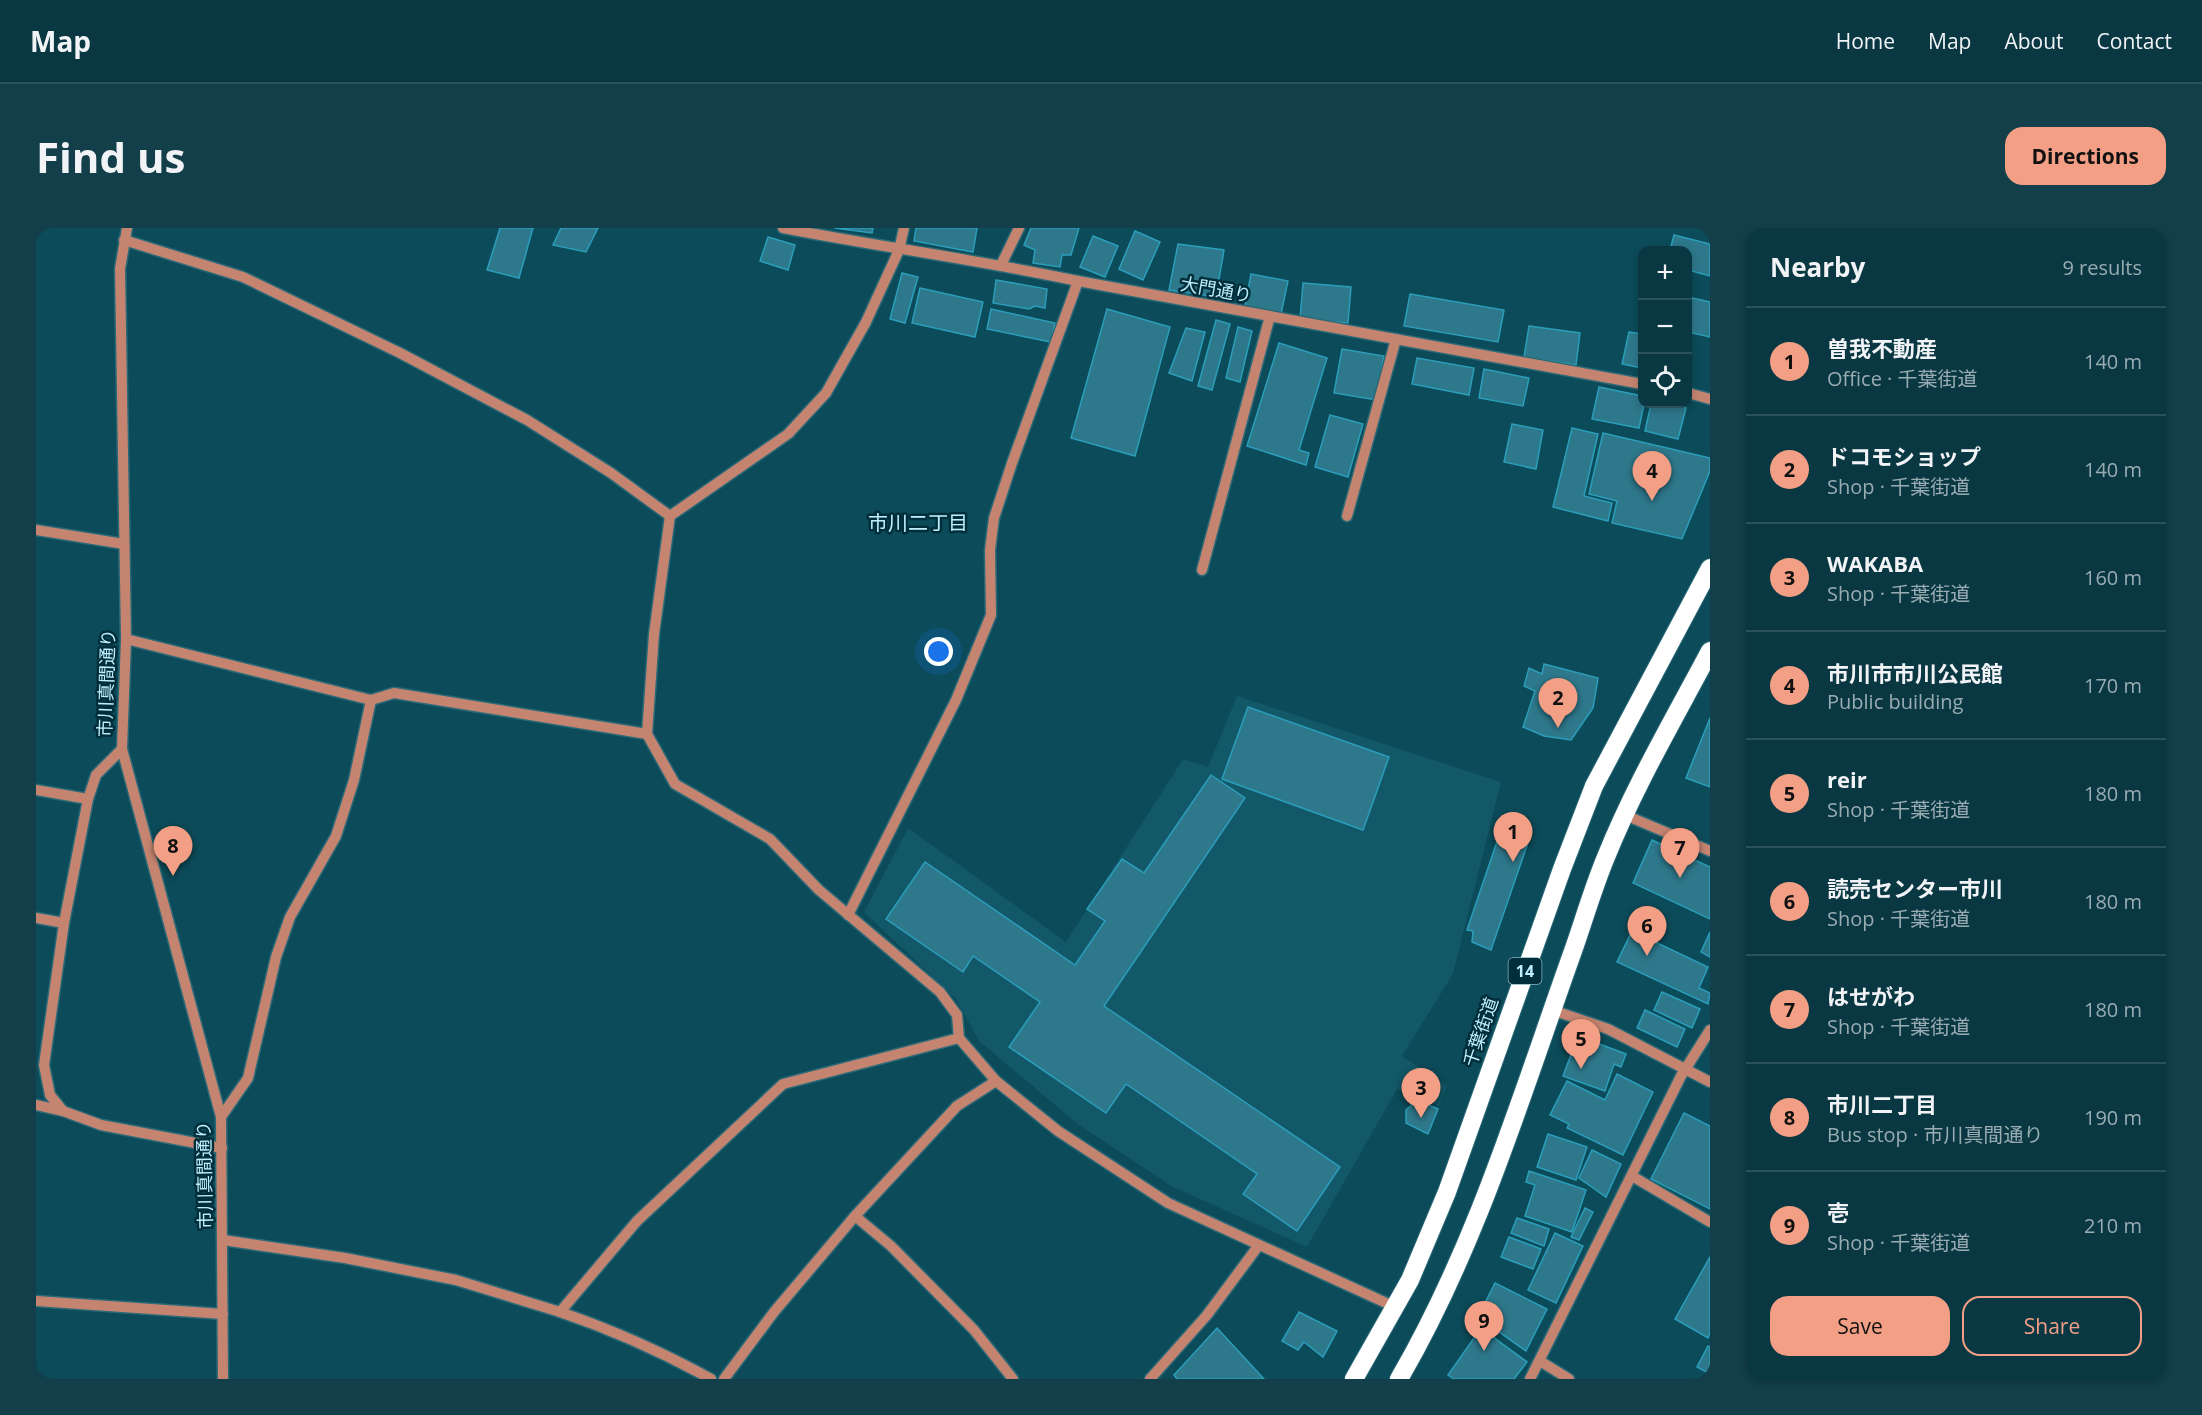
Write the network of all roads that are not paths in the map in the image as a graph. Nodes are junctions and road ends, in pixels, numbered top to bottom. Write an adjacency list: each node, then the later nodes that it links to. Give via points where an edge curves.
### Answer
1 (127, 228): 5 (street, 市川真間通り)
2 (783, 228): 6 (street, 大門通り)
3 (904, 228): 6 (street)
4 (1019, 228): 7 (street)
5 (124, 240): 14 (street, via 243,277 400,353 527,420); 17 (street, 市川真間通り, via 120,269)
6 (899, 250): 7 (street, 大門通り); 14 (street, via 866,322 826,393 788,434)
7 (1001, 265): 8 (street, 大門通り)
8 (1078, 281): 9 (street, 大門通り); 29 (street, via 994,518 990,550 991,615 956,700)
9 (1270, 316): 10 (street, 大門通り); 19 (street)
10 (1396, 339): 11 (street, 大門通り); 15 (street)
11 (1638, 383)
12 (1692, 394): 13 (street)
13 (1710, 399)
14 (670, 516): 23 (street, via 654,634)
15 (1347, 516)
16 (36, 530): 17 (street)
17 (124, 544): 20 (street, 市川真間通り)
18 (1710, 568): 48 (highway, 千葉街道 / 14, via 1594,786 1447,1192)
19 (1202, 570)
20 (126, 639): 22 (street); 24 (street, 市川真間通り)
21 (1710, 651): 27 (highway, 14)
22 (371, 700): 23 (street, via 394,693); 40 (street, via 354,780 336,836 290,917 276,957 248,1078)
23 (647, 734): 29 (street, via 675,784 770,839)
24 (122, 749): 26 (street, via 96,775); 40 (street, 市川真間通り)
25 (36, 790): 26 (street)
26 (88, 799): 31 (street)
27 (1625, 815): 28 (street); 32 (highway, 14, via 1605,859)
28 (1710, 850)
29 (849, 915): 34 (street, via 940,992 957,1015)
30 (36, 918): 31 (street)
31 (64, 923): 39 (street, via 44,1065 50,1095)
32 (1552, 1011): 35 (street, via 1608,1029); 58 (highway, 14, via 1465,1249)
33 (1710, 1030): 35 (street)
34 (959, 1038): 36 (street); 49 (street, via 783,1084 638,1221)
35 (1686, 1069): 37 (street); 42 (street)
36 (996, 1081): 43 (street, via 957,1106); 46 (street, via 1058,1131 1168,1203)
37 (1710, 1082)
38 (36, 1105): 39 (street)
39 (63, 1111): 41 (street, via 101,1125)
40 (221, 1117): 41 (street, 市川真間通り)
41 (222, 1148): 45 (street, 市川真間通り)
42 (1632, 1176): 44 (street); 51 (street)
43 (855, 1216): 54 (street, via 774,1311); 55 (street, via 891,1246 974,1330)
44 (1710, 1222)
45 (223, 1240): 49 (street, via 456,1280); 50 (street, 市川真間通り)
46 (1259, 1245): 48 (street); 56 (street, via 1207,1316)
47 (36, 1301): 50 (street)
48 (1395, 1307): 57 (highway, 千葉街道 / 14)
49 (560, 1312): 53 (street, via 666,1354)
50 (223, 1314): 52 (street, 市川真間通り)
51 (1540, 1361): 59 (street); 60 (street)
52 (223, 1379)
53 (711, 1379)
54 (724, 1379)
55 (1012, 1379)
56 (1150, 1379)
57 (1354, 1379)
58 (1399, 1379)
59 (1530, 1379)
60 (1569, 1379)

